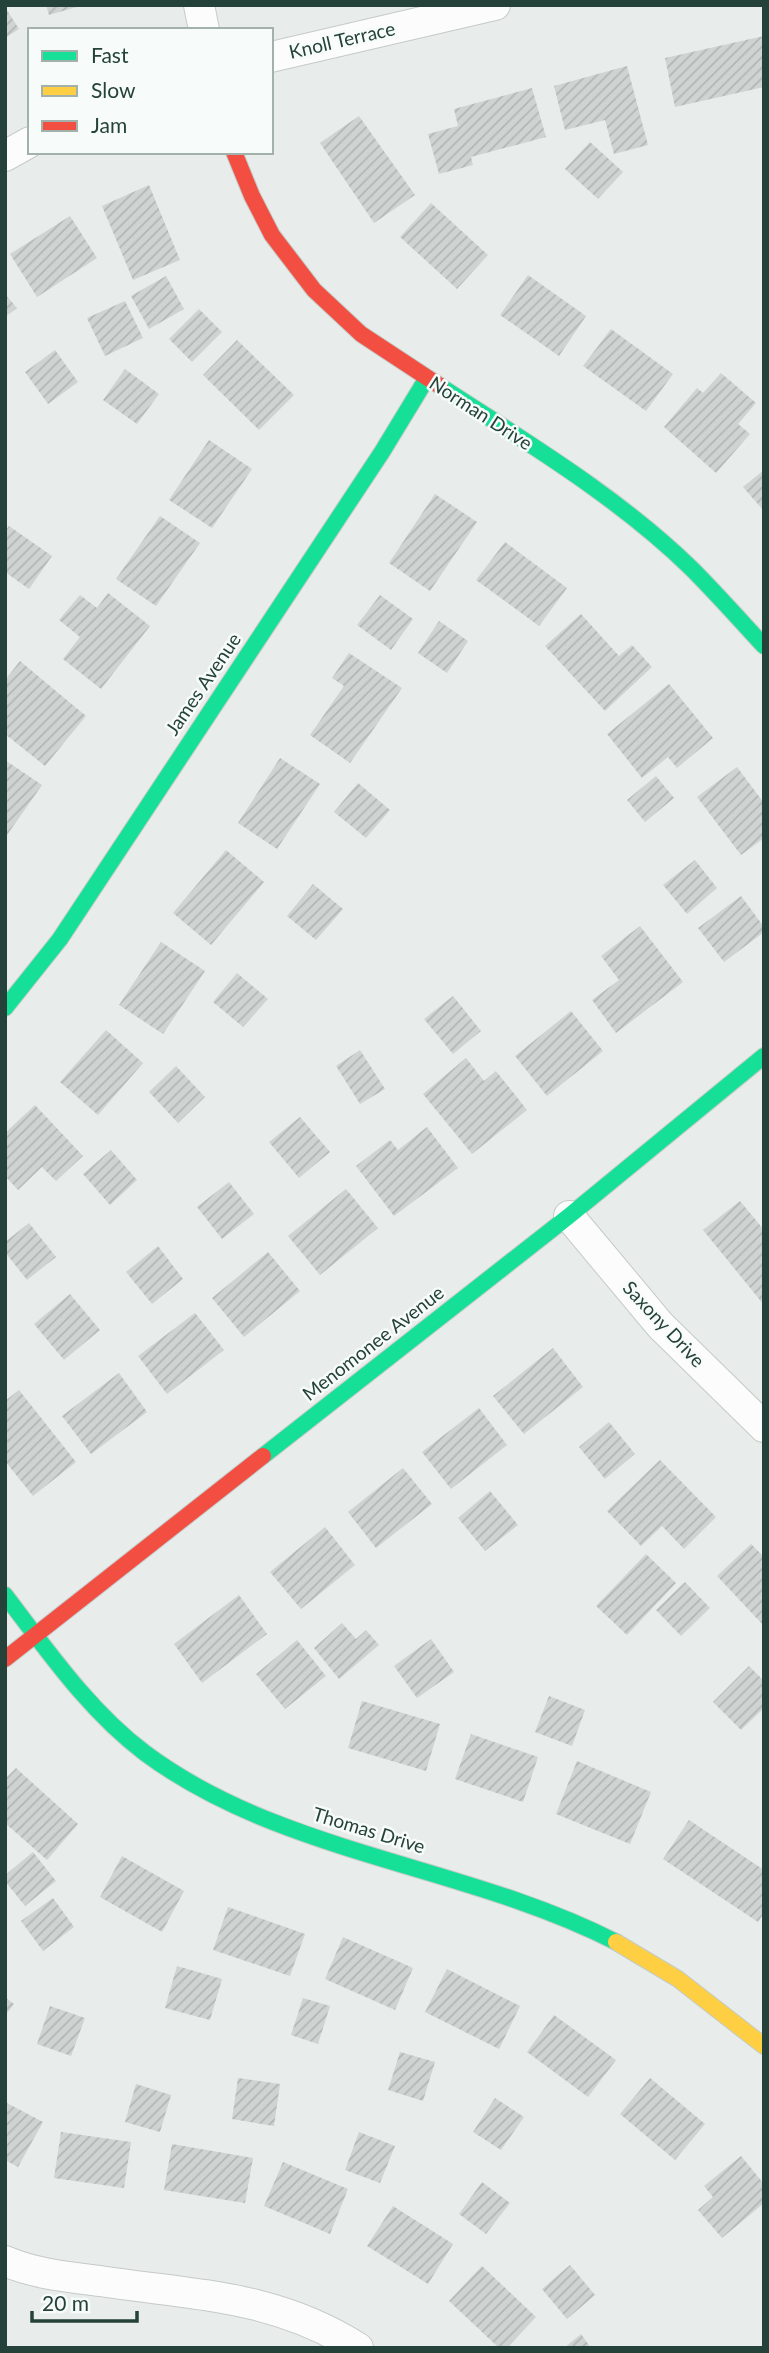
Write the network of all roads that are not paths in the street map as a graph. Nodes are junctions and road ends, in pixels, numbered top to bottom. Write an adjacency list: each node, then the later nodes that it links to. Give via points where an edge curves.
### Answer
1 (199, 5): 3 (street)
2 (495, 5): 4 (street, Knoll Terrace)
3 (204, 28)
4 (273, 57)
5 (28, 143): 7 (street)
6 (235, 154): 8 (street, Norman Drive, via 272,235 314,290 361,334)
7 (5, 156)
8 (427, 378): 9 (street, Norman Drive, via 560,464 634,519 690,568); 10 (street, James Avenue, via 60,939)
9 (764, 646)
10 (5, 1008)
11 (764, 1056): 12 (street, Menomonee Avenue)
12 (569, 1216): 13 (street, Saxony Drive, via 660,1325); 15 (street, Menomonee Avenue)
13 (764, 1427)
14 (5, 1595): 15 (street, Thomas Drive)
15 (36, 1635): 16 (street, Menomonee Avenue); 17 (street, Thomas Drive, via 92,1703 130,1740 165,1768 211,1794 274,1823 517,1899 598,1933 661,1968)
16 (5, 1658)
17 (764, 2046)
18 (5, 2261): 19 (street, via 51,2274 258,2304 323,2327)
19 (358, 2348)

